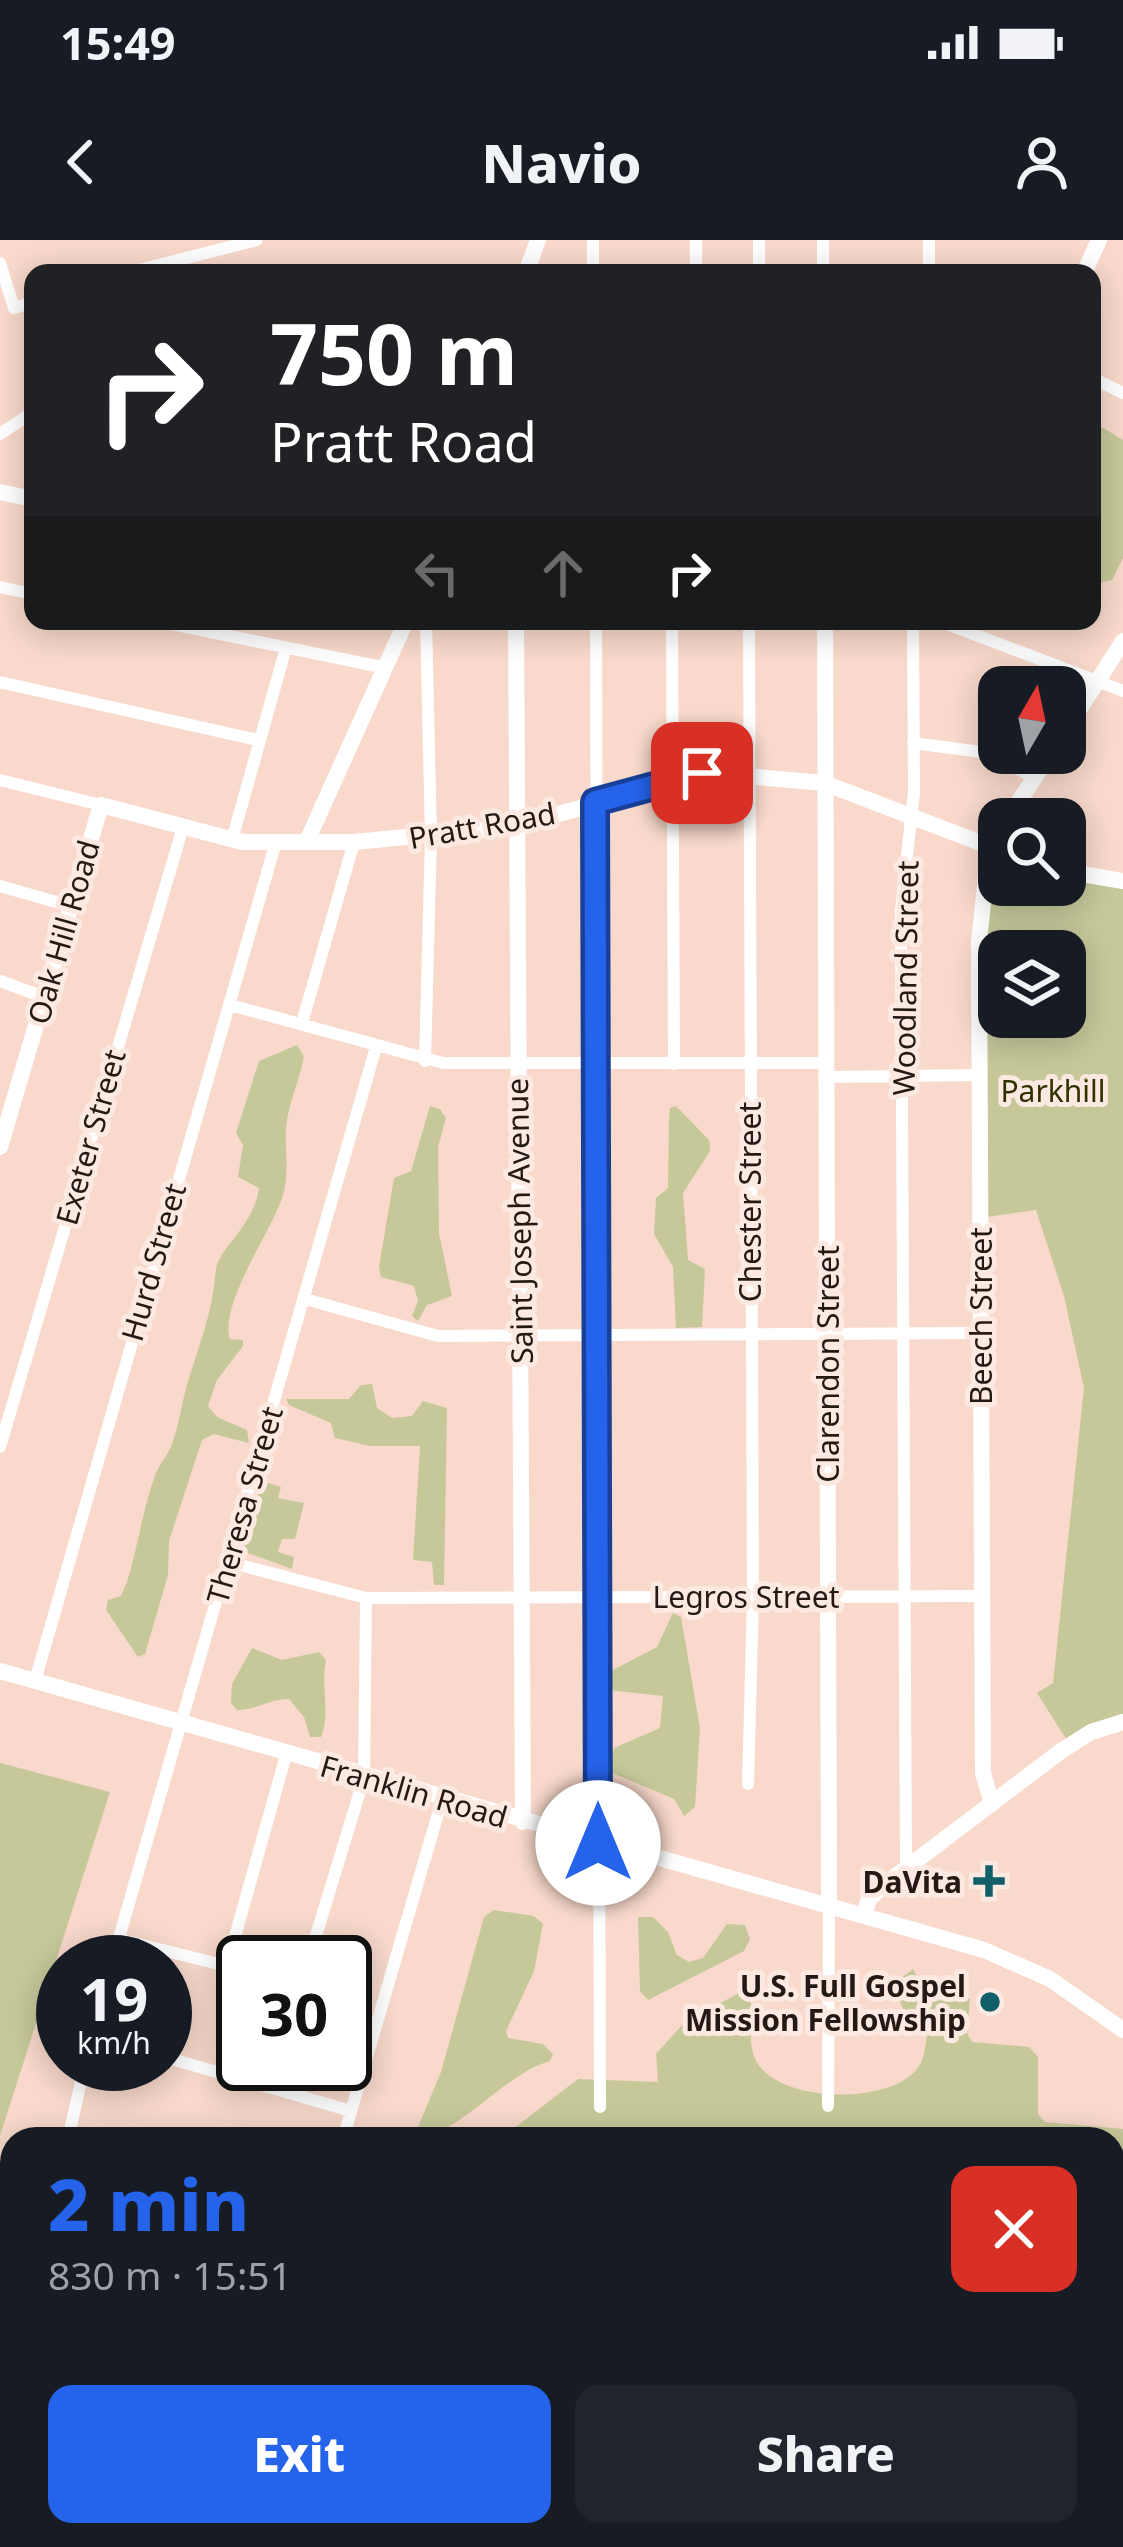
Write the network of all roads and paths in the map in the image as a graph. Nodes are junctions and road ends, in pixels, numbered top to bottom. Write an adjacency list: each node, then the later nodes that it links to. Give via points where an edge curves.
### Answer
1 (257, 240): 2 (street)
2 (199, 247): 4 (street)
3 (0, 263): 6 (street)
4 (152, 264)
5 (24, 305): 6 (street)
6 (14, 308): 7 (street)
7 (0, 317)
8 (1123, 376): 9 (street)
9 (1119, 391)
10 (195, 630): 21 (street)
11 (402, 630): 22 (street)
12 (426, 630): 42 (street)
13 (516, 630): 39 (street, Saint Joseph Avenue)
14 (596, 630): 36 (street)
15 (672, 630): 32 (street)
16 (749, 630): 30 (street, Chester Street)
17 (825, 630): 34 (street, Clarendon Street)
18 (913, 630): 28 (street, Woodland Street)
19 (961, 630): 24 (street)
20 (1123, 640): 24 (street)
21 (285, 651): 22 (street); 27 (street)
22 (386, 668): 44 (street)
23 (0, 682): 27 (street)
24 (1095, 684): 25 (street); 26 (street)
25 (1123, 691)
26 (1086, 698)
27 (257, 740): 43 (street)
28 (913, 743): 31 (street, via 988,753); 38 (street, Woodland Street)
29 (1037, 774): 31 (street)
30 (749, 775): 32 (street, Pratt Road); 34 (street, Pratt Road); 58 (street, Chester Street)
31 (1034, 778): 35 (street)
32 (674, 779): 36 (street, Pratt Road); 61 (street)
33 (0, 780): 37 (street)
34 (824, 783): 38 (street, Pratt Road); 62 (street, Clarendon Street)
35 (1021, 798)
36 (595, 802): 39 (street, Pratt Road); 60 (street)
37 (100, 805): 40 (street, Oak Hill Road); 50 (street, Oak Hill Road)
38 (911, 817): 41 (street, Pratt Road); 63 (street, Woodland Street, via 902,902)
39 (517, 824): 42 (street, Pratt Road); 59 (street, Saint Joseph Avenue)
40 (183, 827): 43 (street, Oak Hill Road); 75 (street, Exeter Street)
41 (978, 836)
42 (431, 837): 45 (street, Pratt Road); 57 (street)
43 (232, 839): 46 (street, Oak Hill Road)
44 (307, 841): 45 (street, Pratt Road); 46 (street, Oak Hill Road)
45 (354, 842): 55 (street)
46 (274, 844): 54 (street, Hurd Street)
47 (1086, 875): 48 (street)
48 (1123, 881)
49 (0, 886): 50 (street)
50 (70, 906): 53 (street, Oak Hill Road)
51 (985, 906): 64 (street, Beech Street)
52 (0, 981): 53 (street)
53 (44, 997): 66 (street, Oak Hill Road)
54 (230, 1005): 55 (street); 85 (street, Hurd Street)
55 (302, 1023): 56 (street)
56 (376, 1047): 57 (street); 68 (street, Theresa Street)
57 (425, 1061): 59 (street)
58 (750, 1063): 61 (street); 62 (street); 70 (street, Chester Street)
59 (518, 1064): 60 (street); 73 (street, Saint Joseph Avenue)
60 (597, 1064): 61 (street); 74 (street)
61 (674, 1064)
62 (827, 1070): 63 (street); 71 (street, Clarendon Street)
63 (902, 1075): 64 (street); 72 (street, Woodland Street)
64 (980, 1075): 69 (street, Beech Street)
65 (0, 1079): 66 (street)
66 (19, 1085): 67 (street, Oak Hill Road)
67 (0, 1148)
68 (305, 1299): 73 (street, via 438,1336); 76 (street, Theresa Street)
69 (979, 1333): 72 (street); 80 (street, Beech Street)
70 (749, 1334): 71 (street); 74 (street); 83 (street, Chester Street)
71 (826, 1334): 72 (street); 78 (street, Clarendon Street)
72 (904, 1335): 79 (street, Woodland Street)
73 (521, 1336): 74 (street); 82 (street, Saint Joseph Avenue)
74 (598, 1336): 77 (street)
75 (0, 1447)
76 (228, 1562): 81 (street, Legros Street); 87 (street, Theresa Street)
77 (600, 1596): 82 (street, Legros Street); 83 (street, Legros Street); 94 (street)
78 (827, 1596): 79 (street, Legros Street); 83 (street, Legros Street); 96 (street, Clarendon Street)
79 (905, 1596): 80 (street, Legros Street); 95 (street, Woodland Street)
80 (981, 1596): 92 (street, Beech Street, via 983,1773)
81 (366, 1598): 82 (street, Legros Street); 89 (street)
82 (520, 1598): 93 (street, Saint Joseph Avenue)
83 (753, 1598): 90 (street, Chester Street)
84 (0, 1671): 85 (street, Franklin Road)
85 (35, 1681): 87 (street, Franklin Road)
86 (1123, 1722): 92 (street, via 1077,1740)
87 (180, 1724): 88 (street, Franklin Road); 98 (street, Theresa Street)
88 (286, 1755): 89 (street, Franklin Road); 99 (street)
89 (364, 1778): 91 (street, Franklin Road); 100 (street)
90 (748, 1784)
91 (442, 1800): 93 (street, Franklin Road); 106 (street)
92 (992, 1804): 95 (street)
93 (523, 1822): 94 (street, Franklin Road)
94 (598, 1843): 96 (street, Franklin Road); 105 (street)
95 (906, 1867): 97 (street, via 869,1899)
96 (829, 1907): 97 (street, Franklin Road); 104 (street, Clarendon Street)
97 (864, 1916): 101 (street, Franklin Road, via 1018,1964)
98 (119, 1935)
99 (236, 1935)
100 (316, 1935)
101 (1123, 2030)
102 (192, 2065): 106 (street)
103 (79, 2091): 107 (street)
104 (828, 2106)
105 (600, 2108)
106 (351, 2111): 108 (street)
107 (71, 2127)
108 (346, 2127)

